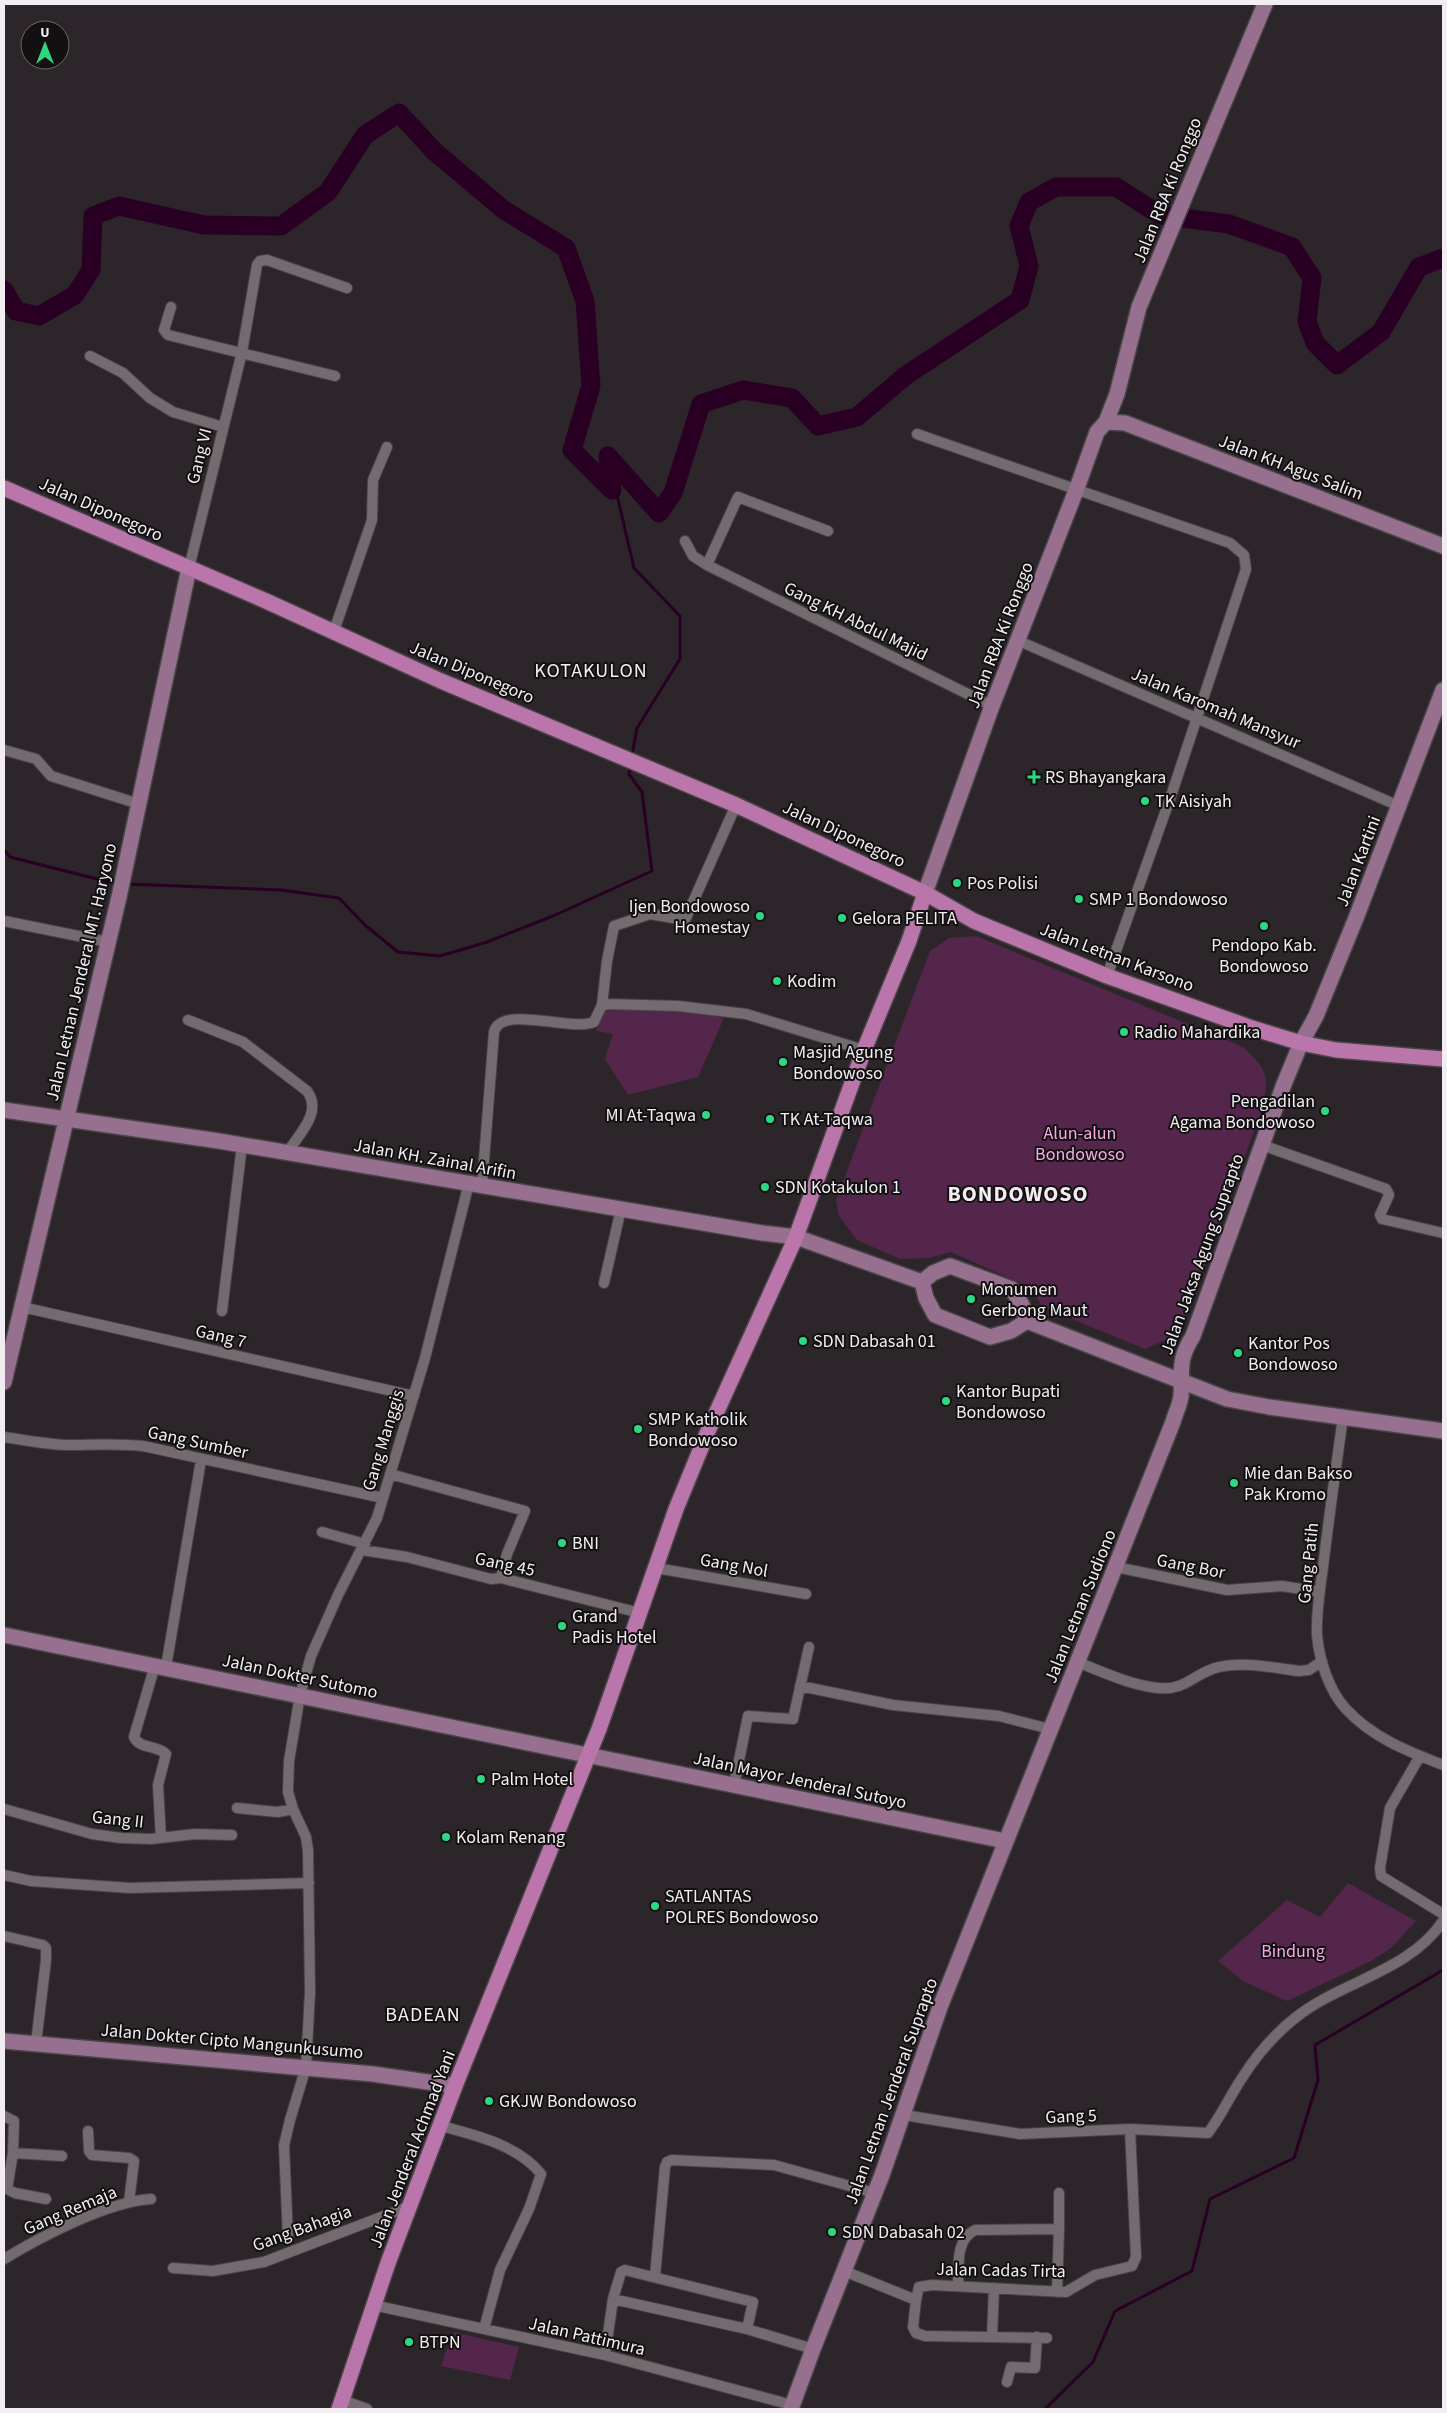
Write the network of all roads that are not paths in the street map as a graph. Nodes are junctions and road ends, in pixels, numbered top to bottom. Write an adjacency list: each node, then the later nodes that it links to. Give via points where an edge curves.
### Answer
1 (1265, 4): 7 (street, Jalan RBA Ki Ronggo, via 1139,307)
2 (347, 288): 4 (street, Gang VI, via 267,260 260,261 252,287)
3 (171, 307): 4 (street, via 164,330 168,335)
4 (242, 352): 6 (street); 10 (street, Gang VI)
5 (90, 356): 10 (street, via 123,373 150,398 173,412)
6 (335, 376)
7 (1117, 394): 8 (street, Jalan RBA Ki Ronggo); 9 (street, Jalan RBA Ki Ronggo)
8 (1106, 422): 9 (street, Jalan KH Agus Salim); 14 (street, Jalan RBA Ki Ronggo, via 1097,432)
9 (1125, 423): 17 (street, Jalan KH Agus Salim)
10 (223, 427): 19 (street, Gang VI)
11 (917, 434): 14 (street)
12 (387, 447): 20 (street, via 373,480 372,520)
13 (4, 488): 19 (main road, Jalan Diponegoro)
14 (1077, 488): 21 (street, Jalan RBA Ki Ronggo); 24 (street, via 1230,543 1244,555 1246,569)
15 (828, 531): 18 (street, via 738,497)
16 (685, 541): 18 (street, Gang KH Abdul Majid, via 694,556)
17 (1443, 546)
18 (707, 565): 23 (street, Gang KH Abdul Majid)
19 (189, 568): 20 (main road, Jalan Diponegoro); 26 (street, Jalan Letnan Jenderal MT. Haryono)
20 (334, 631): 27 (main road, Jalan Diponegoro, via 441,681)
21 (1019, 642): 23 (street, Jalan RBA Ki Ronggo); 24 (street, Jalan Karomah Mansyur)
22 (1443, 690): 28 (street, Jalan Kartini)
23 (992, 706): 29 (street, Jalan RBA Ki Ronggo)
24 (1196, 717): 28 (street, Jalan Karomah Mansyur); 32 (street)
25 (4, 750): 26 (street, via 36,759 51,776)
26 (139, 804): 31 (street, Jalan Letnan Jenderal MT. Haryono)
27 (736, 805): 29 (main road, Jalan Diponegoro); 33 (street, via 685,920 650,914 614,926)
28 (1399, 806): 35 (street, Jalan Kartini, via 1316,1016)
29 (925, 893): 32 (main road, Jalan Letnan Karsono, via 974,921); 36 (main road, Jalan Jenderal Achmad Yani, via 910,941)
30 (4, 921): 31 (street)
31 (108, 942): 40 (street, Jalan Letnan Jenderal MT. Haryono)
32 (1107, 976): 35 (main road, Jalan Letnan Karsono)
33 (602, 1005): 36 (street, via 678,1006 746,1014); 44 (street, Gang Manggis, via 595,1021 590,1024 511,1019 497,1025)
34 (188, 1020): 43 (street, via 243,1042 307,1091 313,1099 313,1113)
35 (1301, 1043): 37 (main road, Jalan Letnan Karsono, via 1336,1050); 38 (street, Jalan Kartini)
36 (864, 1050): 47 (main road, Jalan Jenderal Achmad Yani)
37 (1443, 1060)
38 (1284, 1084): 42 (street, Jalan Jaksa Agung Suprapto)
39 (4, 1110): 40 (street, Jalan KH. Zainal Arifin)
40 (67, 1119): 41 (street, Jalan KH. Zainal Arifin); 50 (street, Jalan Letnan Jenderal MT. Haryono)
41 (242, 1145): 43 (street, Jalan KH. Zainal Arifin); 51 (street)
42 (1262, 1145): 46 (street, via 1386,1189 1389,1194 1380,1215 1382,1219); 54 (street, Jalan Jaksa Agung Suprapto, via 1193,1336 1183,1354)
43 (287, 1152): 44 (street, Jalan KH. Zainal Arifin)
44 (475, 1185): 45 (street, Jalan KH. Zainal Arifin); 55 (street, Gang Manggis)
45 (620, 1209): 47 (street, Jalan KH. Zainal Arifin); 49 (street)
46 (1443, 1234)
47 (796, 1236): 48 (street, Jalan KH. Zainal Arifin); 65 (main road, Jalan Jenderal Achmad Yani, via 708,1431)
48 (922, 1282): 52 (street, via 950,1266 959,1269 1012,1289); 52 (street, via 935,1315 990,1337 1011,1331)
49 (604, 1283)
50 (22, 1307): 53 (street, Jalan Letnan Jenderal MT. Haryono); 55 (street, Gang 7)
51 (222, 1311)
52 (1027, 1321): 54 (street)
53 (4, 1382)
54 (1180, 1382): 56 (street, via 1227,1399); 64 (street, Jalan Letnan Sudiono, via 1180,1399 1173,1422)
55 (414, 1396): 60 (street, Gang Manggis)
56 (1344, 1417): 57 (street); 67 (street, Gang Patih)
57 (1443, 1431)
58 (4, 1437): 59 (street, Gang Sumber, via 66,1445 133,1445)
59 (201, 1460): 61 (street, Gang Sumber); 74 (street)
60 (390, 1474): 61 (street, Gang Manggis); 66 (street, via 525,1511)
61 (383, 1498): 63 (street, Gang Manggis)
62 (322, 1532): 63 (street, Gang 45)
63 (364, 1547): 66 (street, Gang 45, via 491,1579); 76 (street, Gang Manggis, via 338,1594 311,1656)
64 (1116, 1567): 67 (street, Gang Bor, via 1227,1590 1282,1586); 73 (street, Jalan Letnan Sudiono)
65 (656, 1568): 68 (street, Gang Nol); 69 (main road, Jalan Jenderal Achmad Yani)
66 (501, 1578): 69 (street, Gang 45)
67 (1320, 1592): 72 (street, Gang Patih, via 1318,1636)
68 (806, 1594)
69 (640, 1613): 78 (main road, Jalan Jenderal Achmad Yani)
70 (4, 1634): 74 (street, Jalan Dokter Sutomo)
71 (809, 1647): 75 (street)
72 (1322, 1661): 73 (street, via 1309,1670 1299,1671 1220,1666 1185,1685 1158,1688); 79 (street, Gang Patih, via 1345,1708 1374,1733 1396,1747)
73 (1077, 1662): 77 (street, Jalan Letnan Sudiono)
74 (161, 1666): 76 (street, Jalan Dokter Sutomo); 86 (street, via 134,1737 139,1743 166,1754 158,1785)
75 (800, 1686): 77 (street, via 893,1705 992,1714); 81 (street, via 793,1719 748,1716)
76 (300, 1695): 78 (street, Jalan Dokter Sutomo); 84 (street, Gang Manggis, via 288,1774 288,1792)
77 (1050, 1729): 87 (street, Jalan Letnan Sudiono)
78 (588, 1754): 81 (street, Jalan Mayor Jenderal Sutoyo); 96 (main road, Jalan Jenderal Achmad Yani)
79 (1420, 1756): 80 (street, Gang Patih); 90 (street, via 1390,1808 1381,1876)
80 (1443, 1765)
81 (734, 1785): 87 (street, Jalan Mayor Jenderal Sutoyo)
82 (237, 1808): 84 (street, via 278,1812)
83 (4, 1809): 86 (street, Gang II, via 92,1834)
84 (293, 1809): 89 (street, Gang Manggis, via 306,1837)
85 (232, 1835): 86 (street, Gang II, via 194,1834)
86 (161, 1838)
87 (1005, 1841): 97 (street, Jalan Letnan Jenderal Suprapto, via 940,2007)
88 (4, 1875): 89 (street, via 39,1882 130,1888)
89 (309, 1882): 95 (street, Gang Manggis, via 310,1992)
90 (1443, 1914)
91 (1443, 1921): 100 (street, Gang 5, via 1404,1959 1318,2003 1296,2018 1243,2076 1208,2132)
92 (4, 1936): 94 (street, via 46,1948)
93 (4, 2040): 94 (street, Jalan Dokter Cipto Mangunkusumo)
94 (36, 2043): 95 (street, Jalan Dokter Cipto Mangunkusumo)
95 (306, 2067): 96 (street, Jalan Dokter Cipto Mangunkusumo); 111 (street, Gang Manggis, via 284,2146)
96 (455, 2086): 99 (main road, Jalan Jenderal Achmad Yani)
97 (904, 2115): 100 (street, Gang 5, via 1020,2134); 104 (street, Jalan Letnan Jenderal Suprapto)
98 (4, 2116): 102 (street, via 14,2121)
99 (440, 2126): 109 (main road, Jalan Jenderal Achmad Yani); 123 (street, via 471,2134 516,2153 541,2174 529,2209 500,2270)
100 (1130, 2129): 118 (street, Jalan Cadas Tirta, via 1136,2262 1132,2266 1095,2275 1066,2292)
101 (88, 2131): 108 (street, via 92,2155 134,2161)
102 (13, 2153): 103 (street); 106 (street, via 7,2189)
103 (62, 2156)
104 (875, 2193): 114 (street, Jalan Letnan Jenderal Suprapto); 115 (street, via 774,2165 672,2160 664,2167)
105 (1060, 2193): 110 (street)
106 (46, 2199)
107 (151, 2199): 108 (street, Gang Remaja)
108 (130, 2202): 112 (street, Gang Remaja, via 52,2234)
109 (407, 2213): 113 (street, Gang Bahagia, via 264,2262 213,2271); 121 (main road, Jalan Jenderal Achmad Yani)
110 (1059, 2230): 116 (street, via 975,2230 966,2234 960,2248); 118 (street)
111 (288, 2239)
112 (4, 2259)
113 (173, 2268)
114 (844, 2271): 120 (street); 125 (street, Jalan Letnan Jenderal Suprapto)
115 (655, 2276): 119 (street, via 621,2272); 122 (street, via 753,2302)
116 (958, 2286): 117 (street, Jalan Cadas Tirta); 120 (street, Jalan Cadas Tirta, via 924,2285 919,2287)
117 (994, 2288): 118 (street, Jalan Cadas Tirta); 124 (street)
118 (1057, 2292)
119 (613, 2299): 122 (street); 126 (street)
120 (916, 2300): 124 (street, via 913,2327 916,2333 925,2336)
121 (373, 2305): 123 (street, Jalan Pattimura); 128 (main road, Jalan Jenderal Achmad Yani)
122 (747, 2328): 125 (street)
123 (484, 2329): 126 (street, Jalan Pattimura)
124 (992, 2337): 127 (street, via 1042,2338 1034,2368 1011,2367)
125 (813, 2349): 129 (street, Jalan Letnan Jenderal Suprapto)
126 (605, 2355): 129 (street, Jalan Pattimura)
127 (1007, 2382)
128 (341, 2405): 130 (street)
129 (792, 2407)
130 (367, 2409)

